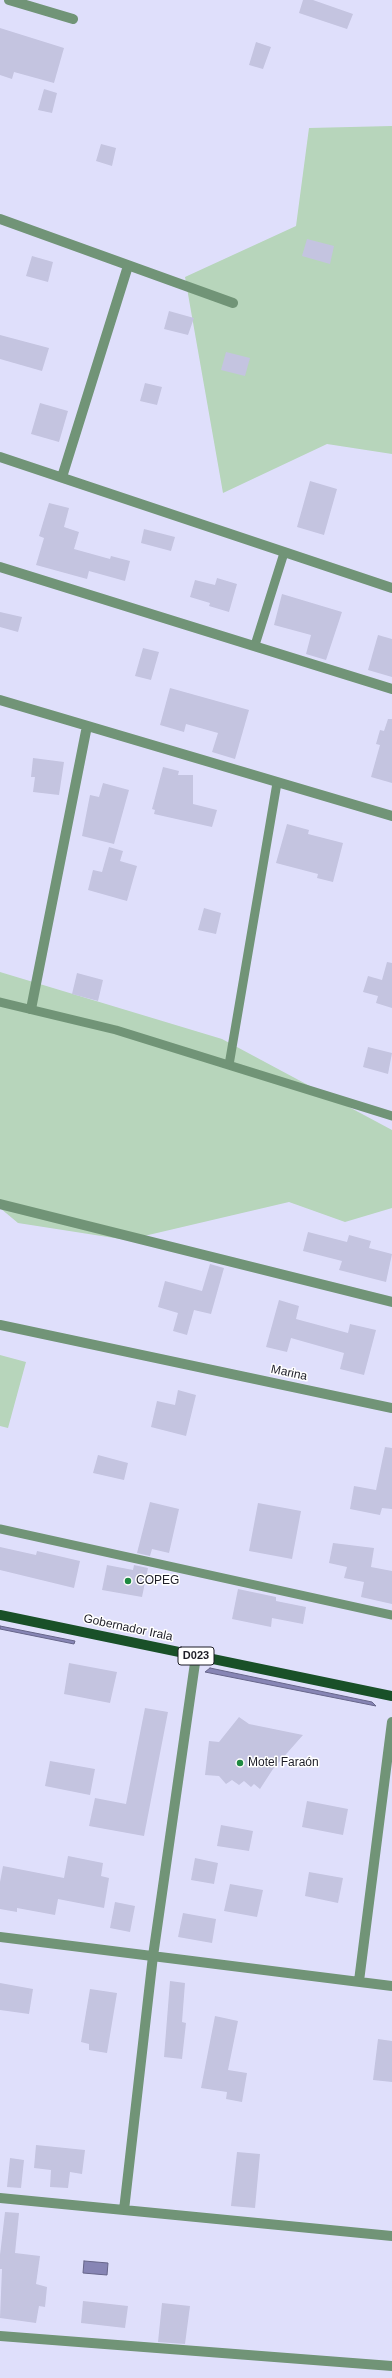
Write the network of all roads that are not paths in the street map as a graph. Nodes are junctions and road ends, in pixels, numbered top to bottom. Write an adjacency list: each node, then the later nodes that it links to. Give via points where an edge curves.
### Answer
1 (9, 0): 2 (street)
2 (73, 19)
3 (0, 219): 4 (street)
4 (128, 266): 5 (street); 7 (street)
5 (233, 304)
6 (0, 457): 7 (street)
7 (62, 477): 8 (street)
8 (284, 553): 10 (street); 11 (lane)
9 (0, 567): 11 (street)
10 (392, 588)
11 (255, 645): 12 (street)
12 (392, 689)
13 (0, 700): 14 (street)
14 (87, 726): 15 (street); 18 (street)
15 (277, 783): 16 (street); 19 (lane)
16 (392, 816)
17 (0, 1002): 18 (lane)
18 (31, 1009): 19 (lane, via 116,1030)
19 (229, 1066): 20 (lane)
20 (392, 1116)
21 (0, 1204): 22 (street)
22 (392, 1302)
23 (0, 1324): 24 (street, Marina)
24 (392, 1408)
25 (0, 1529): 27 (lane)
26 (0, 1615): 28 (main road, Gobernador Irala / D023)
27 (392, 1615)
28 (196, 1656): 29 (main road, Gobernador Irala / D023); 32 (street)
29 (392, 1696)
30 (392, 1722): 33 (street)
31 (0, 1937): 32 (street)
32 (153, 1956): 33 (street); 36 (street)
33 (359, 1981): 34 (street)
34 (392, 1986)
35 (0, 2198): 36 (street)
36 (124, 2210): 37 (street)
37 (392, 2236)
38 (0, 2336): 39 (street)
39 (392, 2366)

